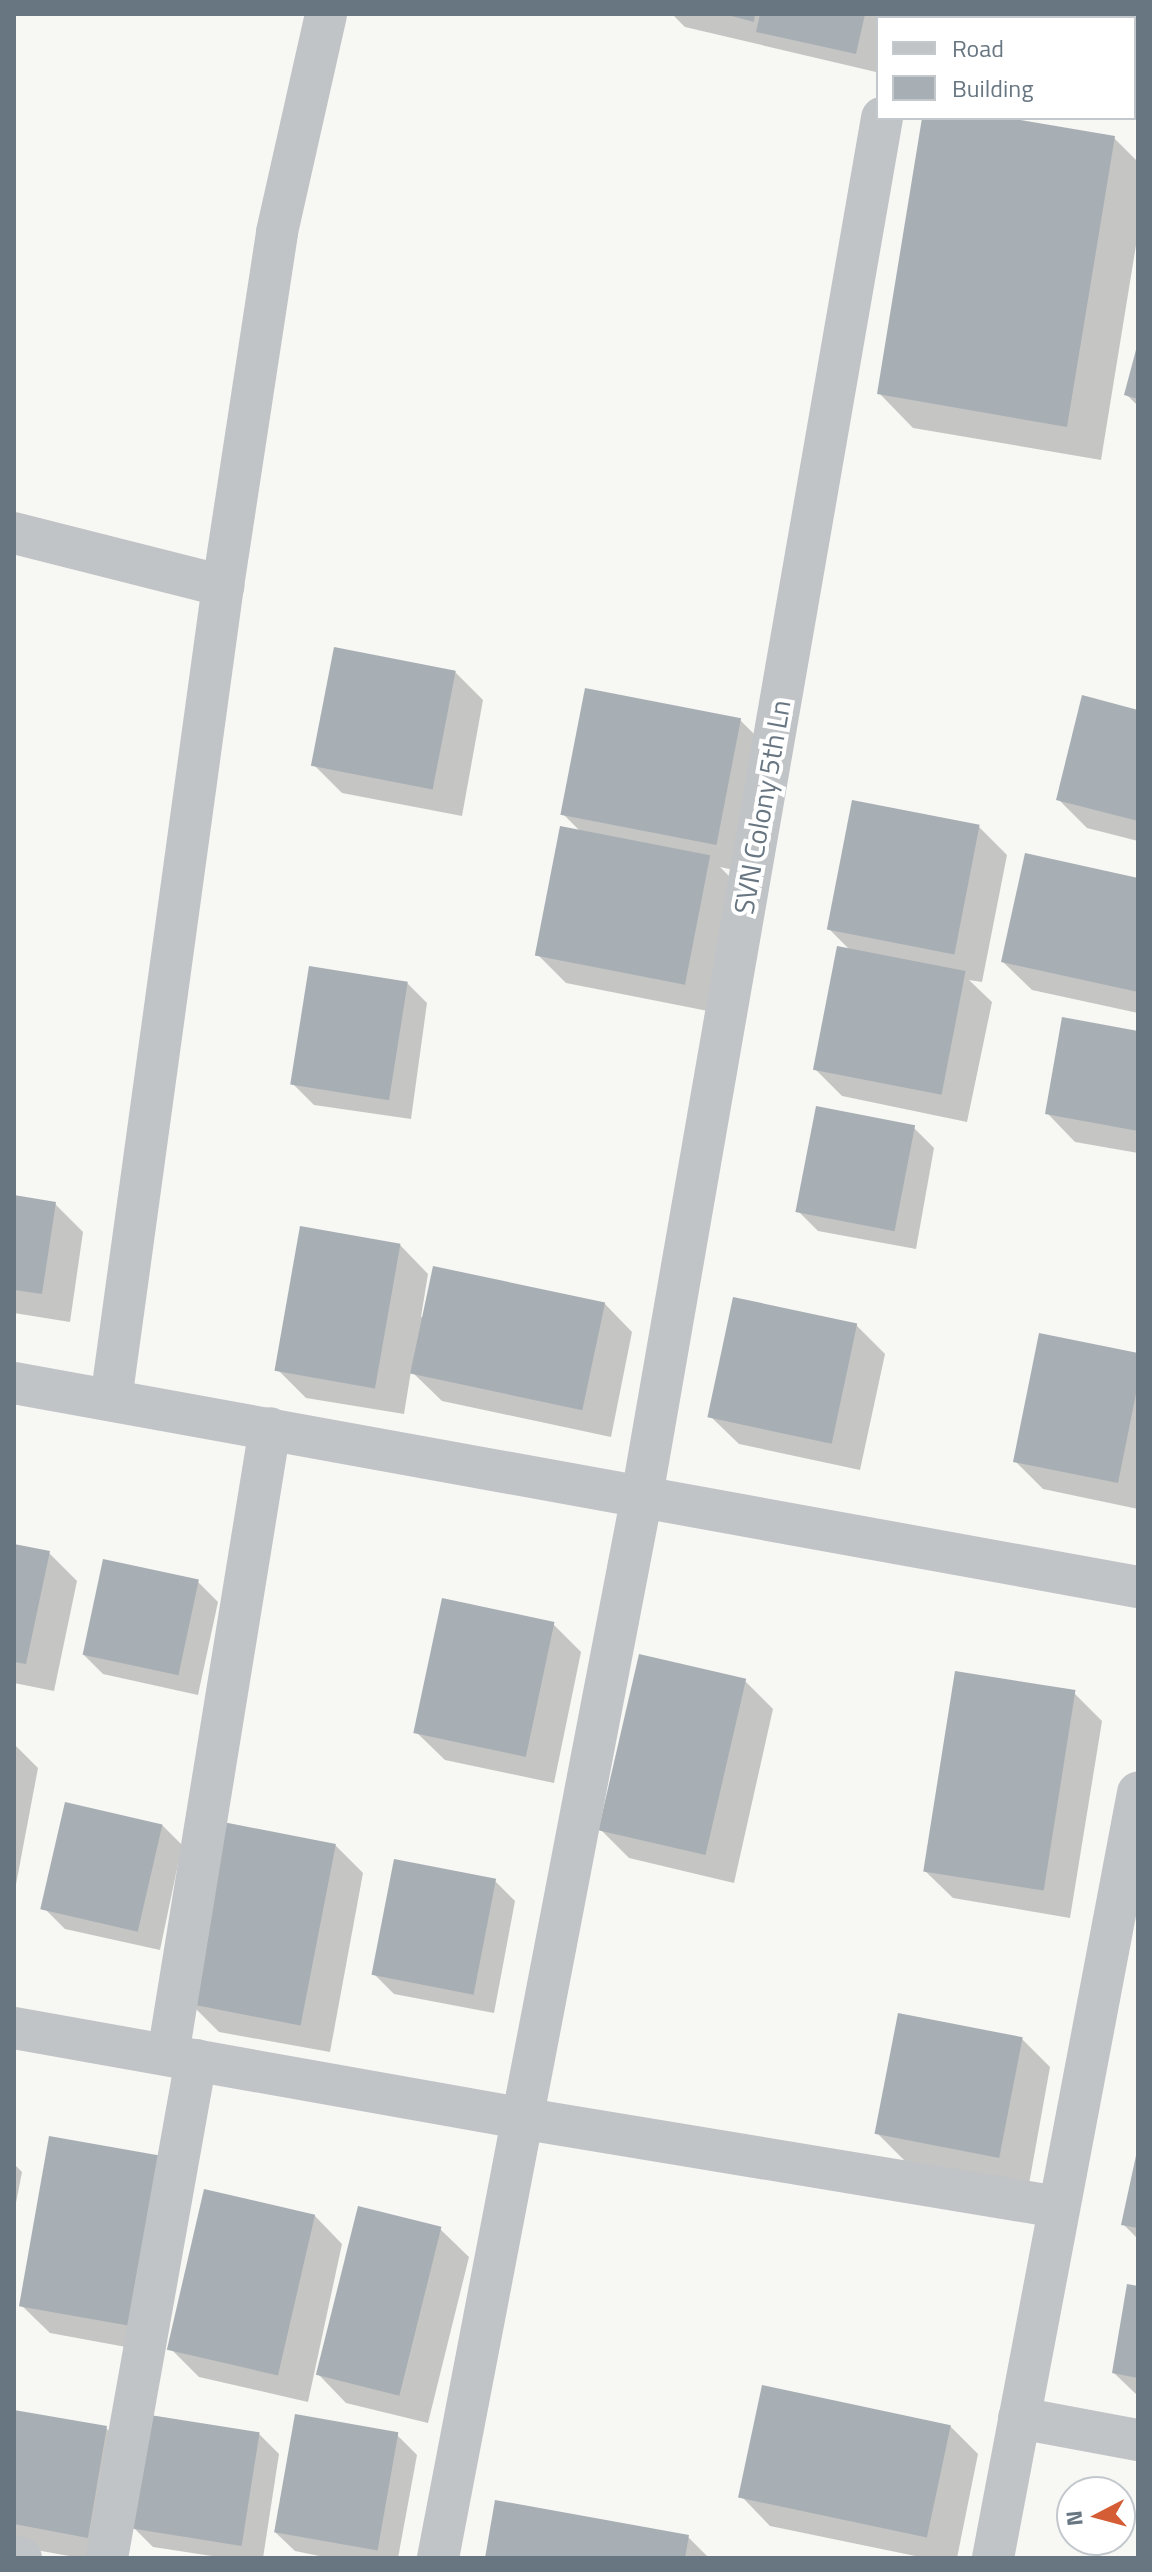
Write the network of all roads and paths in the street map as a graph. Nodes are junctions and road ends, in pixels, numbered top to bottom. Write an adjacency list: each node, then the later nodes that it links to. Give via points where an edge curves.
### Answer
1 (326, 14): 4 (street, via 277,232)
2 (882, 120): 8 (street, SVN Colony 5th Ln)
3 (14, 533): 4 (street)
4 (223, 586): 6 (street)
5 (14, 1383): 6 (street)
6 (111, 1400): 7 (street)
7 (270, 1428): 8 (street); 12 (street)
8 (642, 1496): 9 (street); 13 (street, SVN Colony 5th Ln)
9 (1138, 1587)
10 (1138, 1793): 14 (street)
11 (14, 2028): 12 (street)
12 (182, 2058): 13 (street); 19 (street)
13 (520, 2118): 14 (street); 20 (street, SVN Colony 5th Ln)
14 (1058, 2207): 15 (street)
15 (1019, 2418): 16 (street); 21 (street)
16 (1138, 2440)
17 (14, 2557): 18 (street)
18 (21, 2558)
19 (107, 2558)
20 (438, 2558)
21 (993, 2558)

